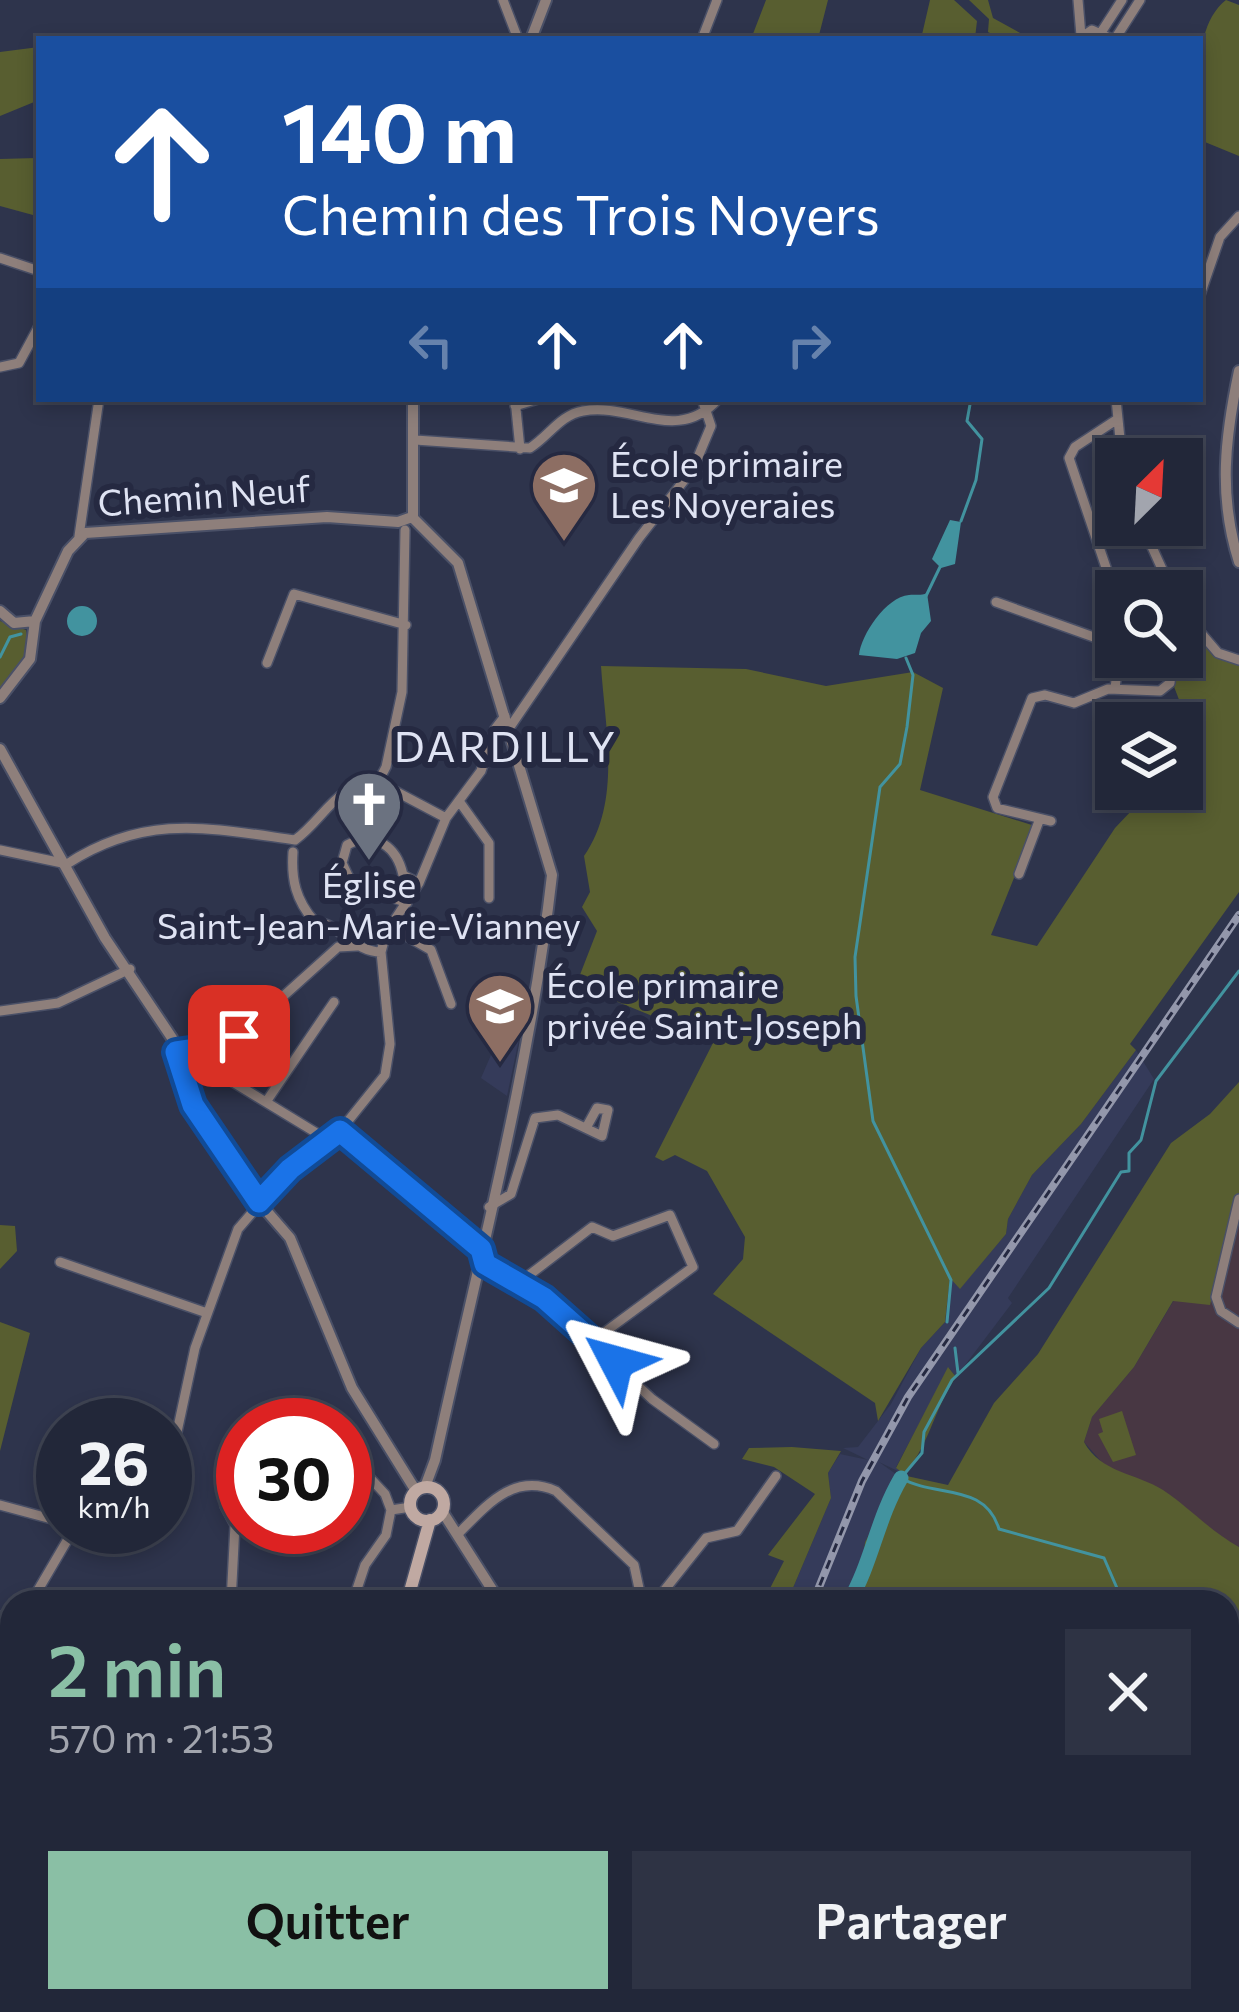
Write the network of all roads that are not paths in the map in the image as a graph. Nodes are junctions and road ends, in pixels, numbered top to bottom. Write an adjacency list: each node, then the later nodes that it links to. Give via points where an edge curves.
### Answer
1 (503, 0): 8 (street)
2 (546, 0): 9 (street)
3 (717, 0): 10 (street)
4 (1122, 0): 7 (street)
5 (1140, 0): 7 (street)
6 (1079, 4): 7 (street); 11 (street)
7 (1105, 35)
8 (517, 36)
9 (532, 36)
10 (703, 36)
11 (1080, 36)
12 (1239, 217): 15 (street, via 1220,237)
13 (0, 258): 14 (street)
14 (36, 270)
15 (1203, 286)
16 (36, 332): 17 (street, via 19,363)
17 (0, 368)
18 (1239, 371): 32 (street, via 1224,457)
19 (99, 402): 31 (street)
20 (413, 402): 28 (street)
21 (515, 402): 29 (street)
22 (703, 402): 25 (street)
23 (715, 402): 25 (street)
24 (1116, 402): 26 (street)
25 (707, 411): 29 (street, via 666,423 577,412); 46 (street, via 710,429 693,469 518,722)
26 (1116, 420): 27 (street); 33 (street, via 1070,458)
27 (1119, 438)
28 (416, 440): 29 (street); 30 (street)
29 (520, 449)
30 (411, 523): 31 (street, Chemin Neuf, via 212,523); 37 (street); 46 (street, via 458,563)
31 (80, 536): 36 (street, Chemin Neuf)
32 (1239, 562)
33 (1107, 570)
34 (996, 602): 39 (street)
35 (0, 611): 36 (street, via 14,623)
36 (35, 621): 45 (street, Chemin Neuf, via 30,659)
37 (406, 625): 41 (street, via 294,594); 48 (street, via 399,717)
38 (1203, 636): 40 (street)
39 (1095, 637)
40 (1239, 660)
41 (267, 663)
42 (1117, 678): 44 (street)
43 (1167, 678): 44 (street, via 1163,690)
44 (1115, 688): 54 (street, via 1074,703 1036,695 1028,703 993,797 997,808 1045,821)
45 (0, 698)
46 (508, 721): 49 (street, via 495,729 482,771); 72 (street, via 555,896)
47 (0, 749): 53 (street)
48 (378, 782): 50 (street); 53 (street, via 338,794 295,840 188,824 92,847)
49 (459, 801): 50 (street); 56 (street, via 489,843)
50 (446, 818): 55 (street)
51 (0, 850): 53 (street)
52 (293, 852): 59 (street, via 300,904)
53 (67, 864): 61 (street)
54 (1018, 874)
55 (419, 883): 57 (street); 57 (street, via 403,875 392,850 362,839 347,845 345,876)
56 (489, 898)
57 (407, 904): 58 (street)
58 (389, 926): 60 (street); 63 (street, via 431,950)
59 (357, 946): 60 (street); 65 (street, via 338,947 239,1036)
60 (381, 952): 68 (street, via 388,1064)
61 (130, 969): 64 (street, via 58,1003); 65 (street)
62 (334, 1002): 66 (street)
63 (451, 1004)
64 (0, 1011)
65 (179, 1051): 66 (street); 71 (street, via 193,1105)
66 (266, 1102): 69 (street)
67 (586, 1128): 72 (street, via 558,1115 535,1118 511,1195)
68 (340, 1131): 69 (street); 73 (street)
69 (328, 1139): 71 (street)
70 (1239, 1199): 77 (street, via 1216,1293 1221,1311)
71 (259, 1202): 76 (street, via 238,1229); 83 (street, via 290,1238 352,1388)
72 (489, 1207): 73 (street)
73 (480, 1254): 75 (street); 83 (street)
74 (60, 1262): 76 (street)
75 (520, 1282): 78 (street); 78 (street, via 592,1227 613,1236 670,1215 693,1268)
76 (207, 1313): 79 (street)
77 (1239, 1323)
78 (590, 1343): 80 (street)
79 (186, 1398)
80 (714, 1444)
81 (776, 1475): 97 (street, via 737,1531 706,1538)
82 (372, 1480): 85 (street)
83 (426, 1489): 87 (main road); 87 (main road, via 444,1501)
84 (0, 1505): 86 (street)
85 (391, 1510): 87 (street); 93 (street)
86 (36, 1515)
87 (427, 1515): 88 (street); 94 (main road)
88 (457, 1533): 95 (street); 96 (street, via 505,1491 542,1485 634,1565)
89 (59, 1554): 91 (street)
90 (233, 1554): 92 (street)
91 (38, 1590)
92 (232, 1590)
93 (357, 1590)
94 (409, 1590)
95 (493, 1590)
96 (639, 1590)
97 (669, 1590)

